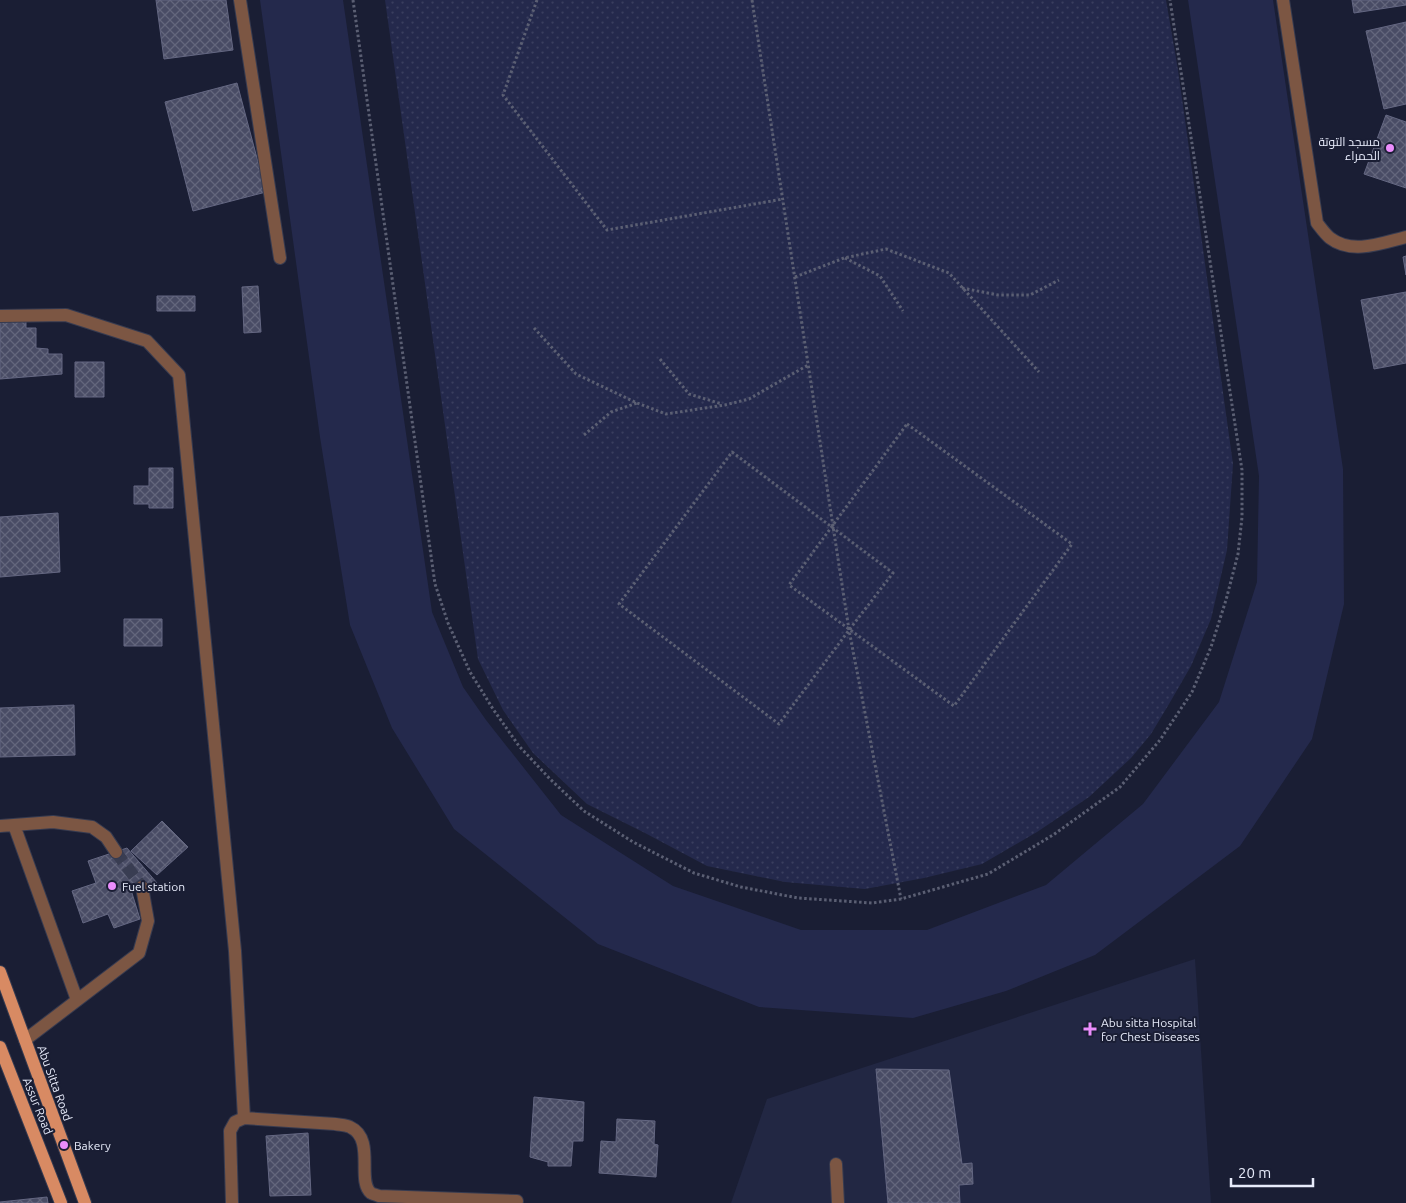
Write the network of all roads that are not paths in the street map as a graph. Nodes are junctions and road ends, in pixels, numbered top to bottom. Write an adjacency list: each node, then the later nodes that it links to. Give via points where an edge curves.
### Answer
1 (240, 0): 4 (street)
2 (1283, 0): 3 (street, via 1317,223 1328,237 1349,246 1366,246)
3 (1406, 237)
4 (280, 258)
5 (0, 316): 14 (street, via 66,316 147,341 179,375 235,951)
6 (14, 825): 7 (street); 8 (street, via 54,822 92,827 106,837); 11 (street)
7 (0, 826)
8 (116, 852)
9 (142, 887): 11 (street, via 148,922 139,953)
10 (0, 972): 12 (main road, Abu Sitta Road)
11 (77, 1000): 12 (street)
12 (25, 1040): 18 (main road, Abu Sitta Road)
13 (0, 1047): 17 (main road, Assur Road)
14 (244, 1118): 16 (street, via 349,1126 363,1139 366,1185 378,1196); 19 (street, via 235,1122 230,1131)
15 (836, 1164): 20 (street)
16 (517, 1200)
17 (61, 1203)
18 (85, 1203)
19 (232, 1203)
20 (838, 1203)

